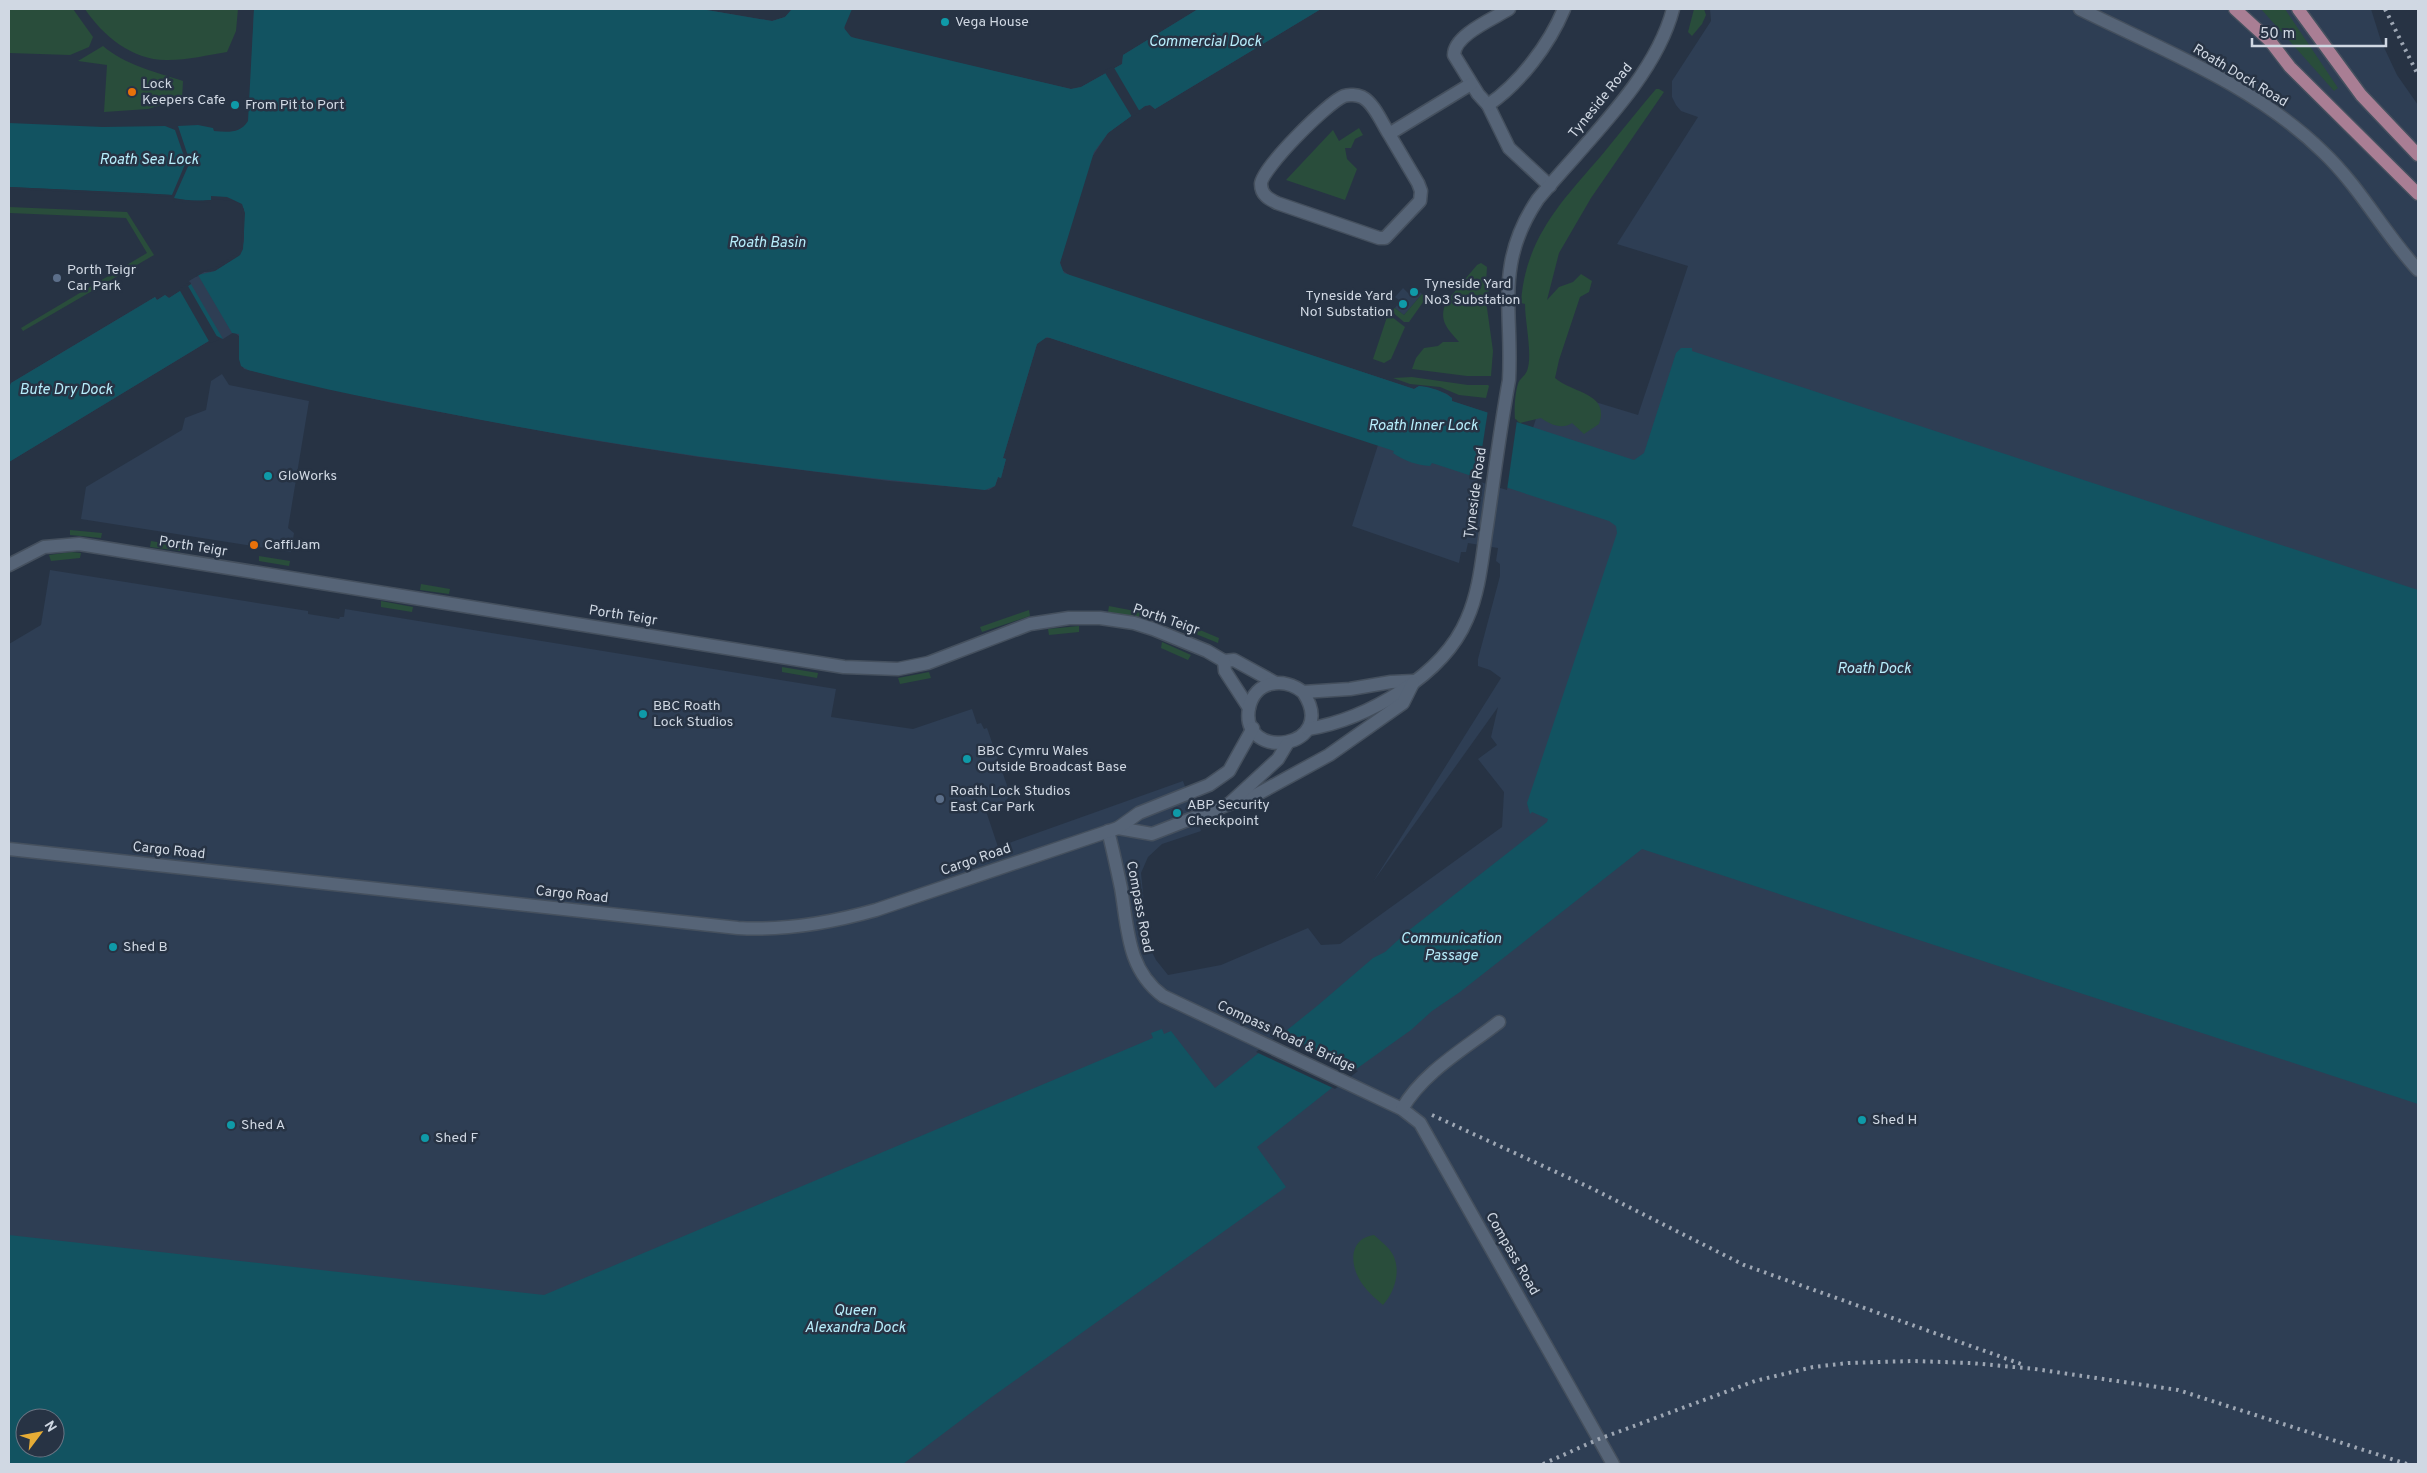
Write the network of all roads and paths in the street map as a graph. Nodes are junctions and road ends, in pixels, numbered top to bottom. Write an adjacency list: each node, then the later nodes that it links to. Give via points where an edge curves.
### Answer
1 (1509, 9): 9 (street, via 1462,38 1454,48 1454,55)
2 (1564, 9): 10 (street, via 1548,38 1520,75)
3 (1673, 9): 13 (street, Tyneside Road, via 1659,46 1641,78)
4 (2080, 9): 15 (street, Roath Dock Road, via 2212,74 2290,123 2344,174)
5 (2234, 9): 14 (main road, via 2270,41 2302,80)
6 (2298, 9): 8 (main road)
7 (2304, 9): 8 (main road)
8 (2309, 24): 12 (main road, via 2361,95)
9 (1471, 84): 10 (street); 11 (street)
10 (1488, 105): 13 (street, via 1510,148)
11 (1389, 134): 11 (street, via 1418,183 1420,201 1385,238 1277,203 1262,192 1262,178 1271,165 1324,109 1344,96 1361,96)
12 (2418, 155)
13 (1550, 186): 18 (street, Tyneside Road, via 1525,221 1510,264 1506,303 1510,355 1475,592 1462,629 1443,654)
14 (2418, 194)
15 (2418, 270)
16 (9, 565): 17 (street, Porth Teigr, via 44,547 79,544 871,670 928,664 1030,624 1085,617 1147,627)
17 (1224, 661): 19 (street, Porth Teigr, via 1234,660); 21 (street, via 1225,671)
18 (1414, 681): 20 (street); 23 (street, via 1362,713); 25 (street, via 1403,703 1373,726 1276,785)
19 (1274, 682): 20 (street, via 1284,682); 21 (street, via 1255,694)
20 (1303, 692): 23 (street, via 1311,710)
21 (1249, 708): 22 (street)
22 (1253, 728): 24 (street, via 1267,742); 26 (street, via 1229,771 1209,785 1139,813)
23 (1308, 729): 24 (street)
24 (1287, 744): 25 (street, via 1278,759)
25 (1229, 804): 26 (street, via 1152,834)
26 (1113, 830): 27 (street, Cargo Road, via 876,910 818,924 763,929); 28 (street, Compass Road, via 1130,949 1135,961 1163,996)
27 (9, 849)
28 (1202, 1014): 30 (street, Compass Road & Bridge)
29 (1499, 1022): 31 (street, via 1424,1080)
30 (1356, 1088): 31 (street, Compass Road)
31 (1402, 1109): 32 (street, Compass Road, via 1420,1123)
32 (1613, 1464)

